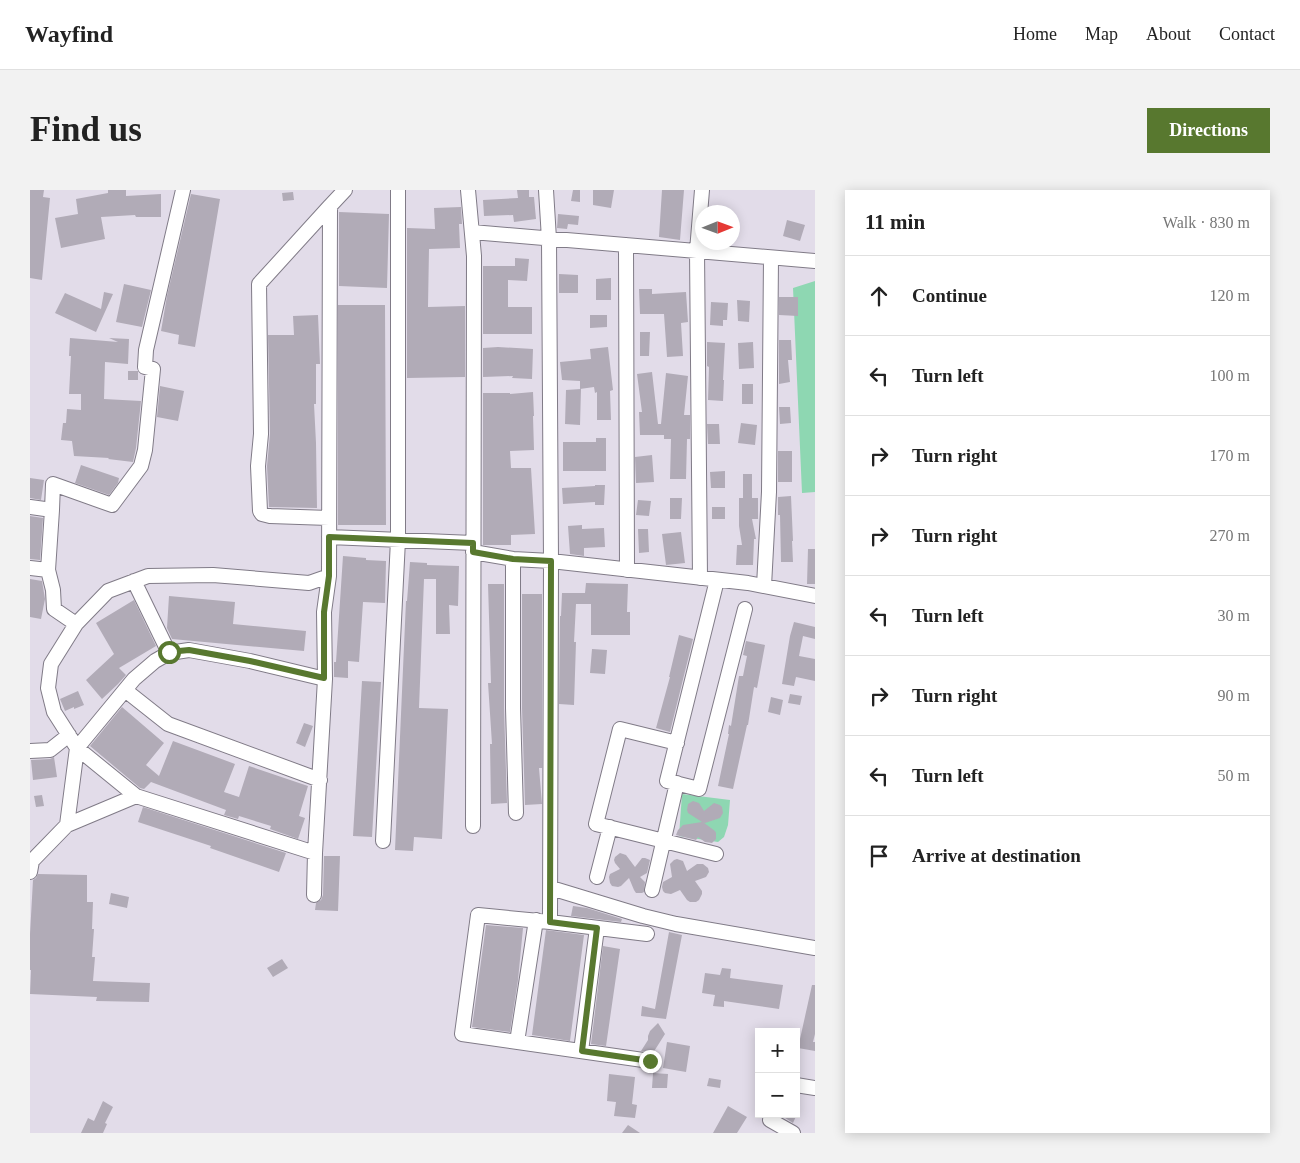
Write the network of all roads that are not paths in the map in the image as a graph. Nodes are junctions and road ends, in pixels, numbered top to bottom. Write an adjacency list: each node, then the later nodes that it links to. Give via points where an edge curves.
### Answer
1 (183, 190): 15 (street, via 146,350 145,367 153,369 142,466 112,505 53,484)
2 (345, 190): 7 (street)
3 (398, 190): 18 (street)
4 (468, 190): 8 (street)
5 (546, 190): 9 (street)
6 (702, 190): 11 (street)
7 (330, 206): 16 (street); 16 (street, via 259,284 261,434 258,466 262,514)
8 (472, 232): 9 (street); 19 (street)
9 (549, 239): 10 (street); 21 (street)
10 (626, 245): 11 (street); 24 (street)
11 (696, 251): 12 (street); 26 (street)
12 (771, 258): 13 (street); 29 (street, via 769,492)
13 (815, 262)
14 (30, 506): 15 (street)
15 (52, 510): 23 (street)
16 (329, 518): 17 (street)
17 (329, 537): 18 (street); 25 (street)
18 (398, 540): 19 (street); 48 (street)
19 (473, 548): 20 (street); 45 (street)
20 (513, 559): 21 (street); 43 (street)
21 (551, 561): 24 (street); 53 (street)
22 (30, 568): 23 (street)
23 (48, 570): 32 (street, via 54,609)
24 (627, 570): 26 (street)
25 (329, 576): 28 (street, via 309,583 213,575 148,576); 34 (street, via 324,612)
26 (700, 578): 27 (street)
27 (717, 580): 29 (street); 37 (street)
28 (134, 581): 32 (street, via 108,591); 33 (street)
29 (764, 586): 30 (street)
30 (815, 596)
31 (744, 609): 41 (street, via 700,789)
32 (76, 624): 36 (street, via 51,664 48,688 54,712)
33 (169, 652): 34 (street, via 189,650); 35 (street, via 134,678)
34 (324, 678): 40 (street)
35 (125, 690): 38 (street); 40 (street, via 168,724)
36 (69, 735): 38 (street); 39 (street, via 50,750)
37 (676, 743): 41 (street, via 667,781); 46 (street, via 620,728 596,824)
38 (77, 748): 42 (street); 44 (street)
39 (30, 751)
40 (320, 780): 49 (street)
41 (677, 783): 47 (street)
42 (136, 796): 44 (street); 49 (street)
43 (516, 813)
44 (67, 825): 51 (street, via 32,861)
45 (473, 826)
46 (610, 827): 47 (street); 52 (street)
47 (663, 840): 50 (street); 54 (street)
48 (383, 841)
49 (315, 853): 55 (street)
50 (716, 854)
51 (30, 872)
52 (597, 878)
53 (550, 888): 57 (street); 60 (street, via 676,924)
54 (652, 890)
55 (314, 895)
56 (536, 920): 57 (street); 61 (street); 61 (street, via 478,915 462,1034)
57 (550, 922): 58 (street)
58 (597, 928): 59 (street); 62 (street)
59 (647, 934)
60 (815, 948)
61 (517, 1042): 62 (street)
62 (582, 1051): 63 (street)
63 (650, 1061)
64 (800, 1085): 65 (street)
65 (813, 1086)
66 (771, 1118): 68 (street)
67 (772, 1118): 69 (street)
68 (764, 1133)
69 (793, 1133)

